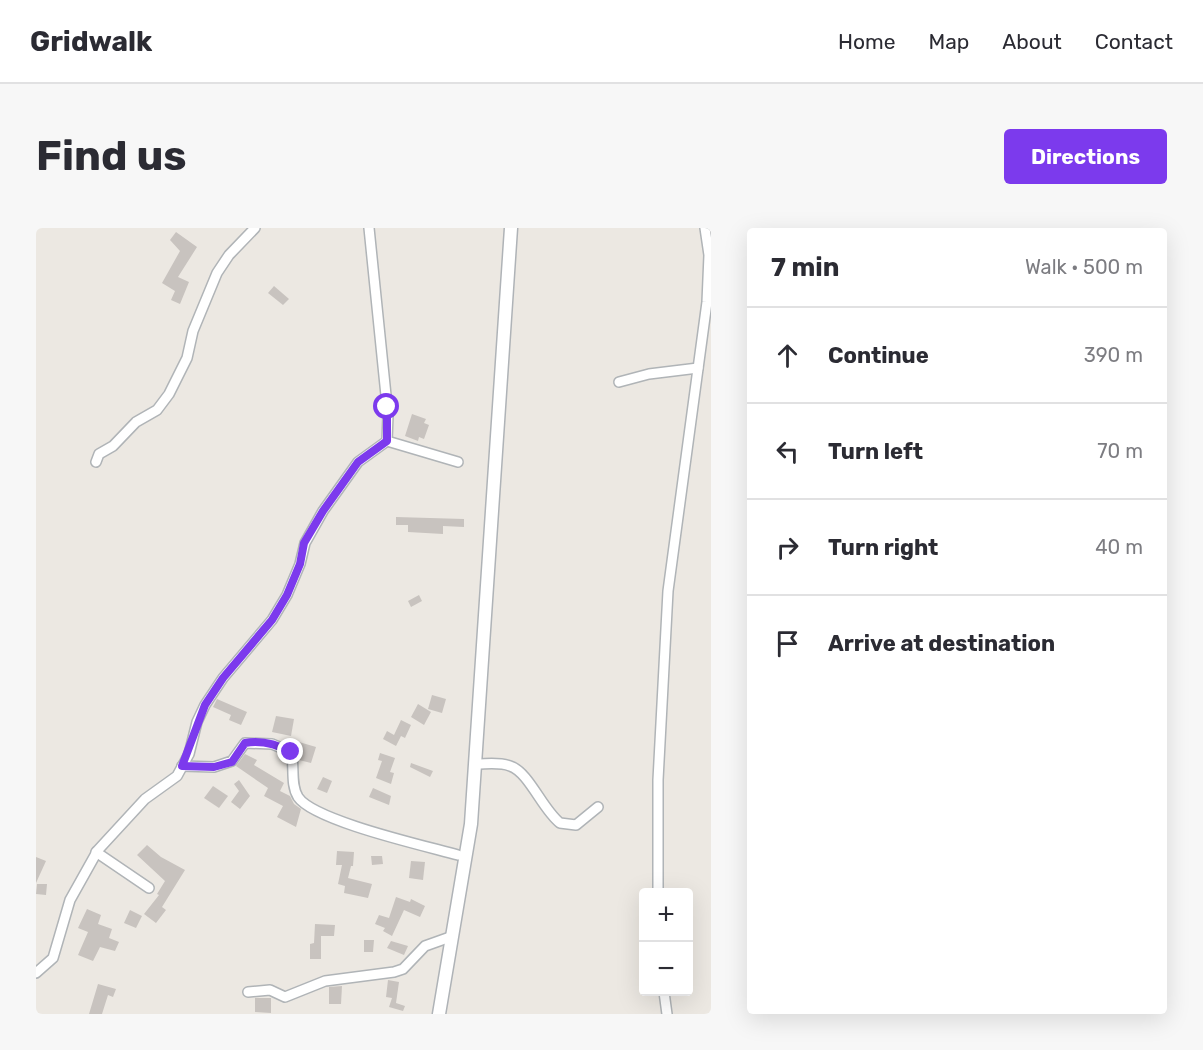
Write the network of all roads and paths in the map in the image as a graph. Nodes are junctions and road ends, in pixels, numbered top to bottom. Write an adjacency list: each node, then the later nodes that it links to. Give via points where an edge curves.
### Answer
1 (255, 228): 9 (street, via 217,273 193,331 187,358 169,394 157,410 136,422 117,443 99,454)
2 (369, 228): 8 (street, via 388,415)
3 (511, 228): 11 (main road)
4 (705, 228): 5 (street)
5 (709, 304): 6 (street)
6 (699, 368): 7 (street); 17 (street, via 668,591 658,780)
7 (619, 382)
8 (387, 441): 10 (street); 12 (street, via 358,462 323,511 304,543 300,564 272,620 205,705)
9 (96, 462)
10 (458, 462)
11 (477, 764): 13 (street, via 504,764 522,771 539,800 560,823 576,825); 18 (main road)
12 (182, 766): 14 (street); 15 (street, via 214,767 232,762 245,743 272,744 291,752 296,794 308,806 331,818)
13 (598, 807)
14 (96, 852): 16 (street); 19 (street, via 70,900 53,958)
15 (458, 855)
16 (149, 888)
17 (658, 888)
18 (453, 936): 20 (street, via 425,946 403,969 394,972 325,981 285,997 270,990); 22 (main road)
19 (36, 973)
20 (248, 992)
21 (665, 996): 23 (street)
22 (439, 1014)
23 (668, 1014)

